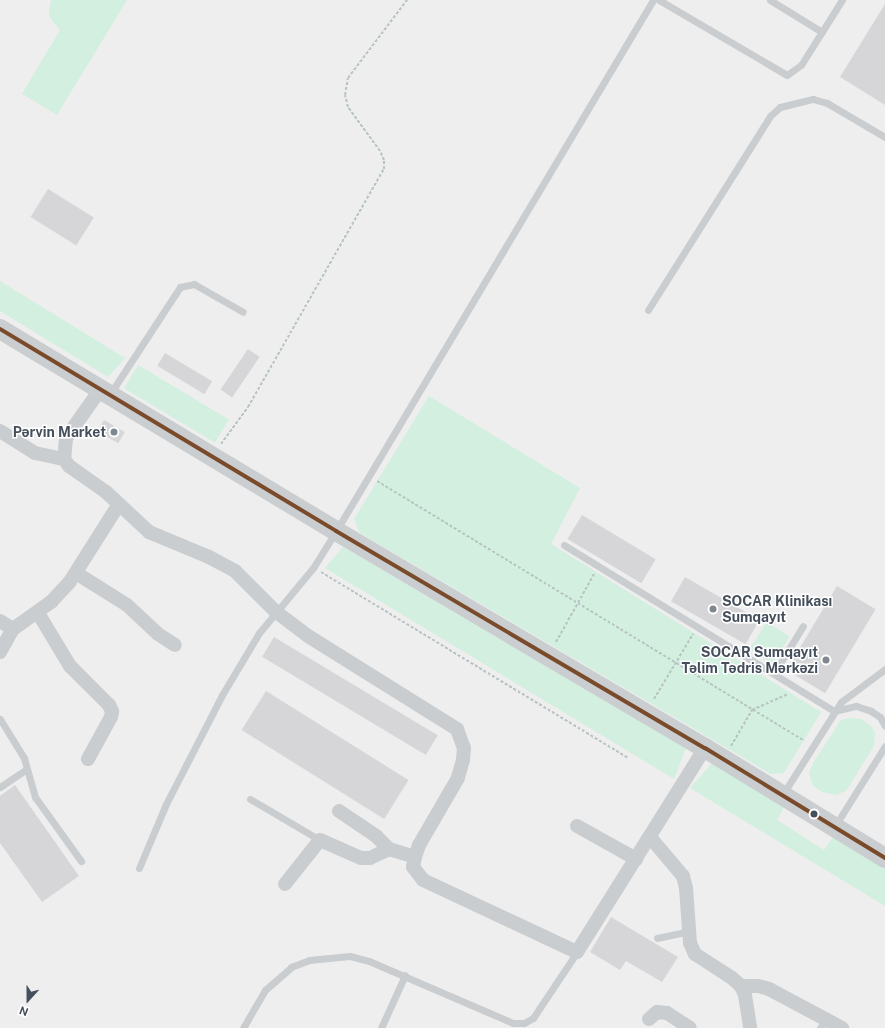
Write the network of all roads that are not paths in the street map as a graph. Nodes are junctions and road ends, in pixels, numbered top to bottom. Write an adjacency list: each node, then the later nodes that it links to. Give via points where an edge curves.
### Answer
1 (653, 0): 14 (lane)
2 (659, 0): 5 (lane, via 787,75 801,65)
3 (770, 0): 5 (lane)
4 (842, 0): 5 (lane)
5 (822, 32)
6 (885, 138): 7 (lane, via 827,103 813,99 780,107 770,116)
7 (648, 310)
8 (243, 312): 10 (lane, via 194,284 180,287)
9 (0, 329): 10 (main road)
10 (105, 393): 12 (street, via 66,438); 14 (main road)
11 (0, 431): 12 (street, via 39,454)
12 (64, 459): 13 (street)
13 (119, 504): 16 (street); 17 (street, via 148,532 209,557 235,572)
14 (336, 532): 17 (lane, via 313,568); 30 (main road)
15 (564, 545): 25 (lane)
16 (76, 573): 18 (street, via 51,602); 22 (street, via 127,605 158,634)
17 (275, 611): 42 (street, via 308,636 457,729 464,748 458,778 419,845); 46 (lane, via 222,695 166,804)
18 (38, 612): 21 (street); 31 (street, via 70,666 112,711)
19 (0, 621): 21 (street)
20 (803, 626): 25 (lane)
21 (13, 629): 23 (street)
22 (175, 645)
23 (0, 652)
24 (885, 669): 26 (lane, via 848,696)
25 (774, 673): 26 (lane)
26 (834, 711): 28 (lane, via 856,706 880,717); 34 (lane)
27 (0, 719): 32 (lane, via 24,758)
28 (885, 726)
29 (885, 746): 38 (lane)
30 (705, 748): 34 (main road); 39 (street)
31 (88, 759)
32 (27, 769): 33 (lane); 45 (lane, via 35,797)
33 (0, 787)
34 (782, 795): 38 (main road)
35 (250, 799): 40 (lane)
36 (339, 811): 41 (street, via 376,836)
37 (577, 826): 44 (street)
38 (834, 828): 43 (main road)
39 (650, 837): 44 (street); 48 (street, via 683,876)
40 (320, 840): 41 (street, via 361,858 370,858); 47 (street)
41 (389, 849): 42 (street)
42 (415, 857): 50 (street, via 413,867 423,880)
43 (885, 858)
44 (636, 859): 50 (street)
45 (81, 861)
46 (139, 868)
47 (285, 884)
48 (689, 931): 49 (lane); 52 (street, via 690,943 695,954)
49 (657, 938)
50 (577, 952): 51 (lane, via 533,1018 524,1023 513,1023)
51 (404, 975): 55 (lane, via 350,956 309,960 291,967 277,977 265,990); 56 (lane)
52 (741, 986): 54 (street, via 769,989); 58 (street, via 745,995)
53 (649, 1019): 57 (street, via 657,1012 667,1013)
54 (823, 1024): 59 (street)
55 (244, 1028)
56 (381, 1028)
57 (690, 1028)
58 (750, 1028)
59 (842, 1028)

